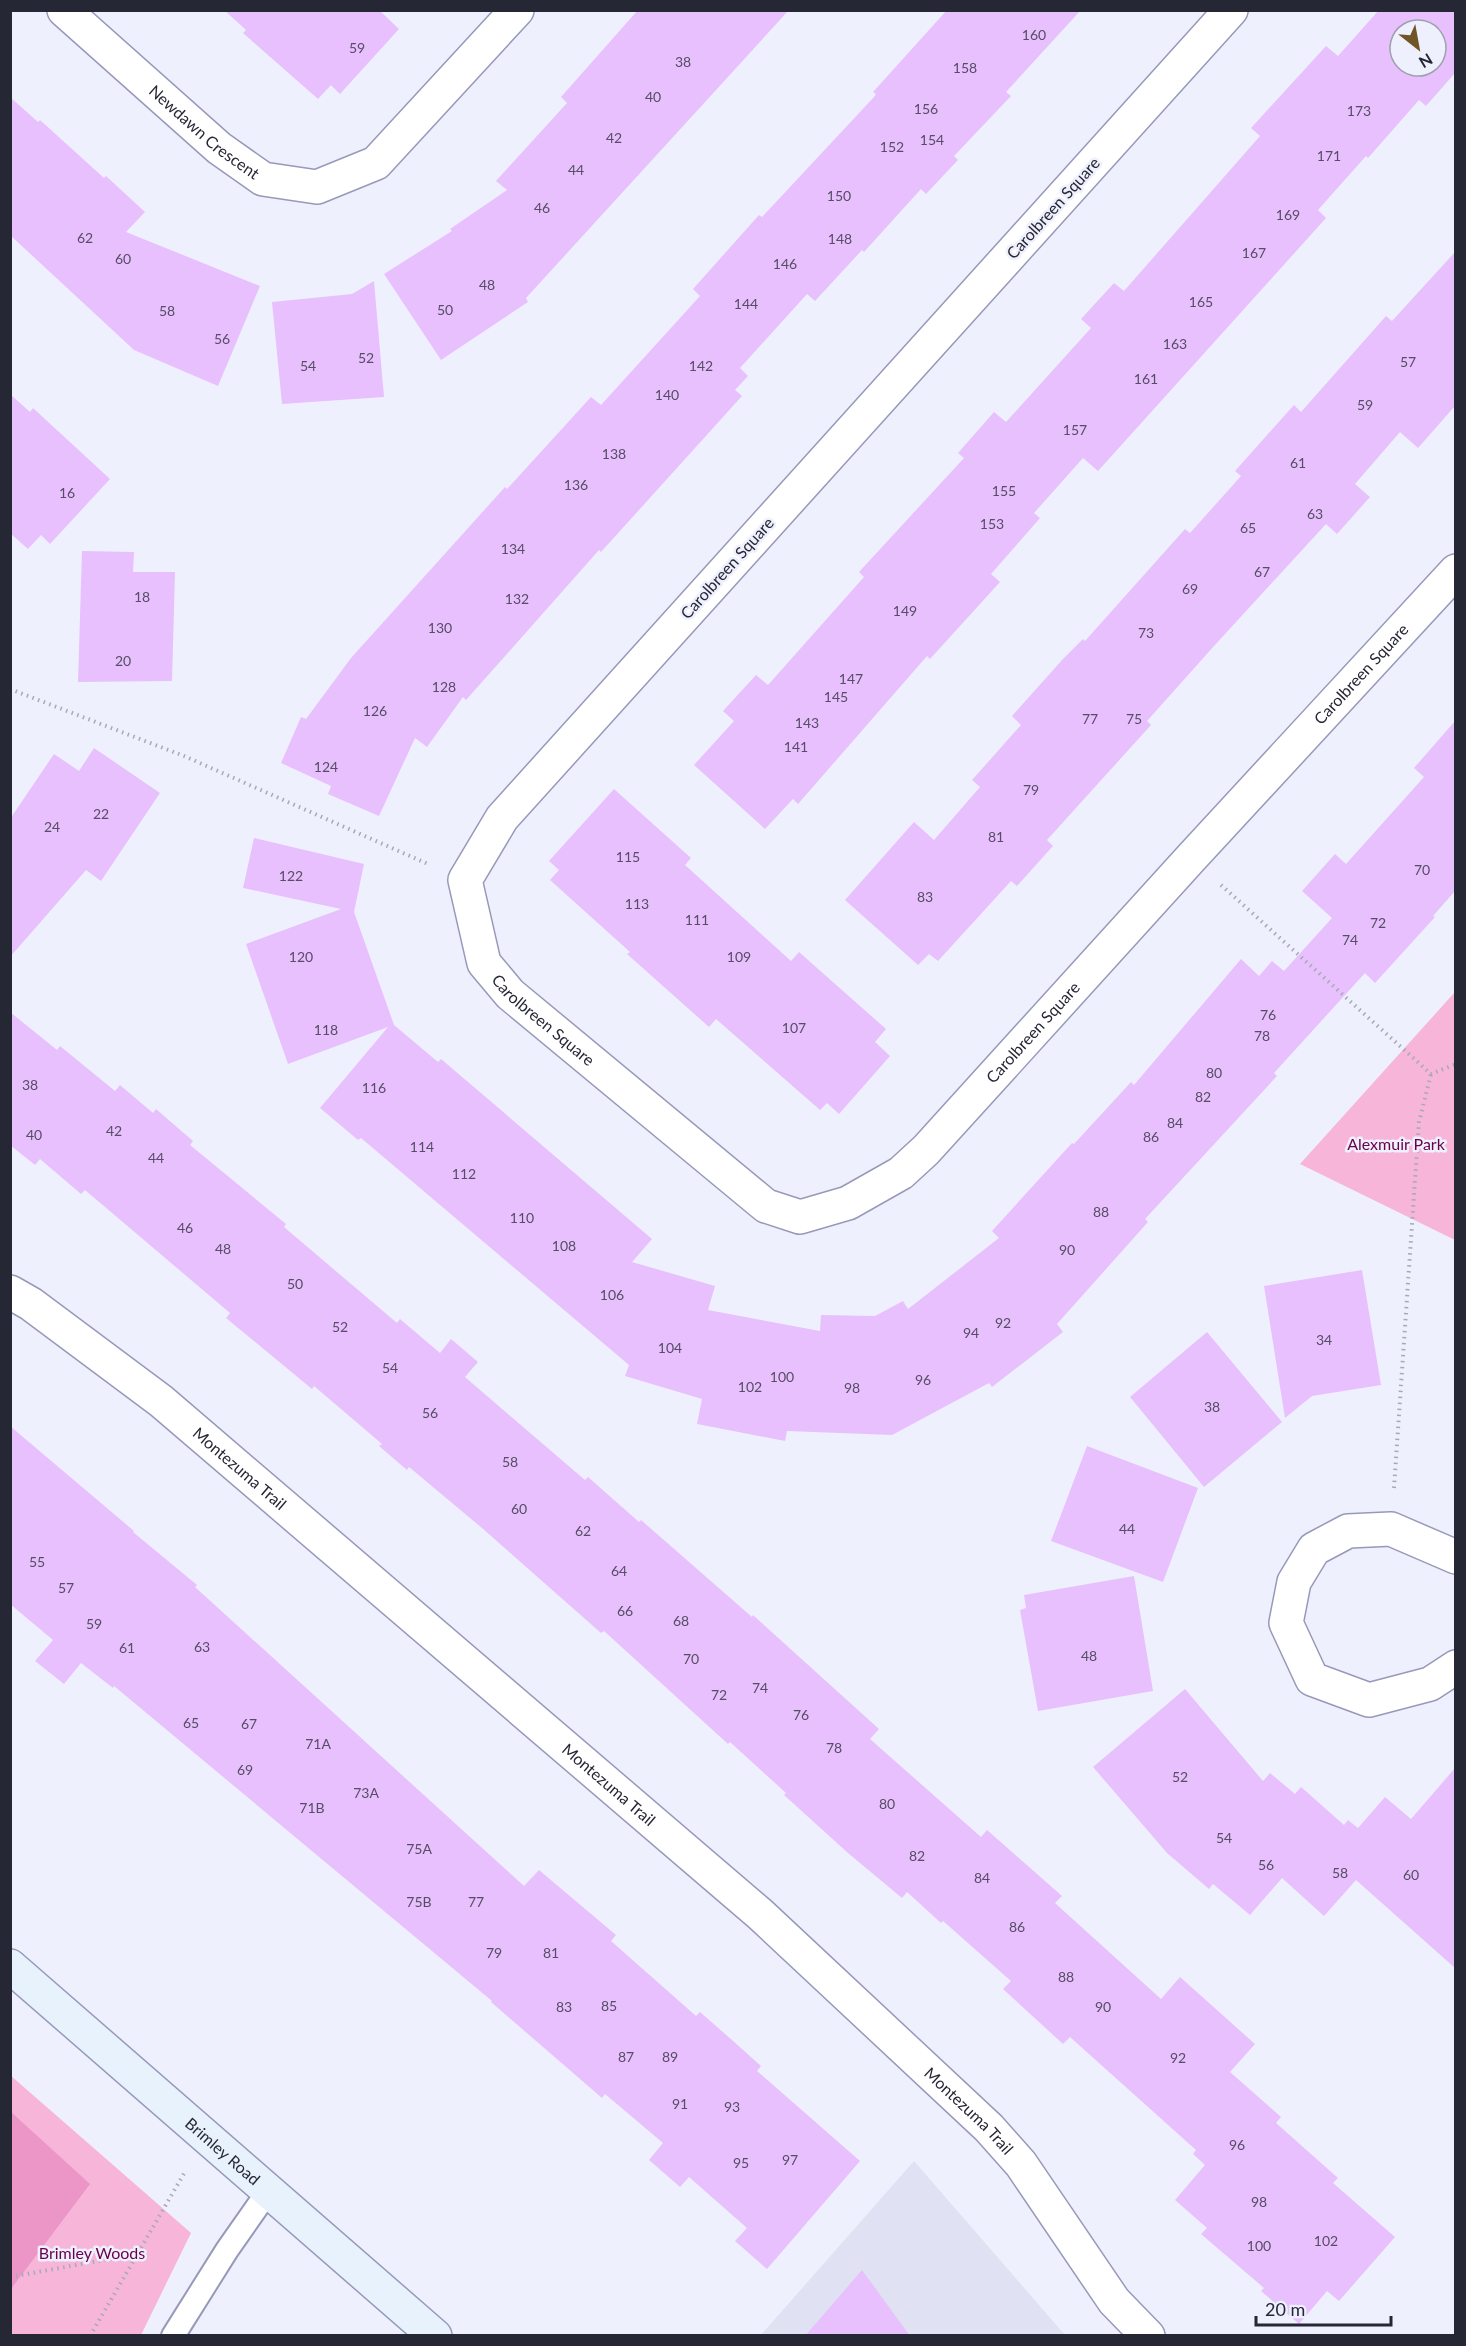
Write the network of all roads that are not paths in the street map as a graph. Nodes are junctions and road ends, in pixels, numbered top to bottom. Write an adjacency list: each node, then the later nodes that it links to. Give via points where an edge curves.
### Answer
1 (64, 10): 2 (street, Newdawn Crescent, via 219,148 263,178 317,187 376,163)
2 (517, 10)
3 (1231, 10): 4 (street, Carolbreen Square, via 502,818 465,880 484,963 510,994 766,1206 800,1217 848,1203 901,1173 926,1150)
4 (1455, 572)
5 (10, 1292): 12 (street, Montezuma Trail, via 161,1401 760,1914 988,2128 1021,2164 1114,2301)
6 (1455, 1557): 7 (street, via 1391,1529 1348,1531 1314,1549 1293,1582 1286,1623 1312,1679 1369,1700 1430,1684)
7 (1455, 1667)
8 (10, 1966): 9 (main road, Brimley Road)
9 (269, 2190): 10 (lane); 11 (main road, Brimley Road)
10 (173, 2336)
11 (435, 2336)
12 (1148, 2336)

